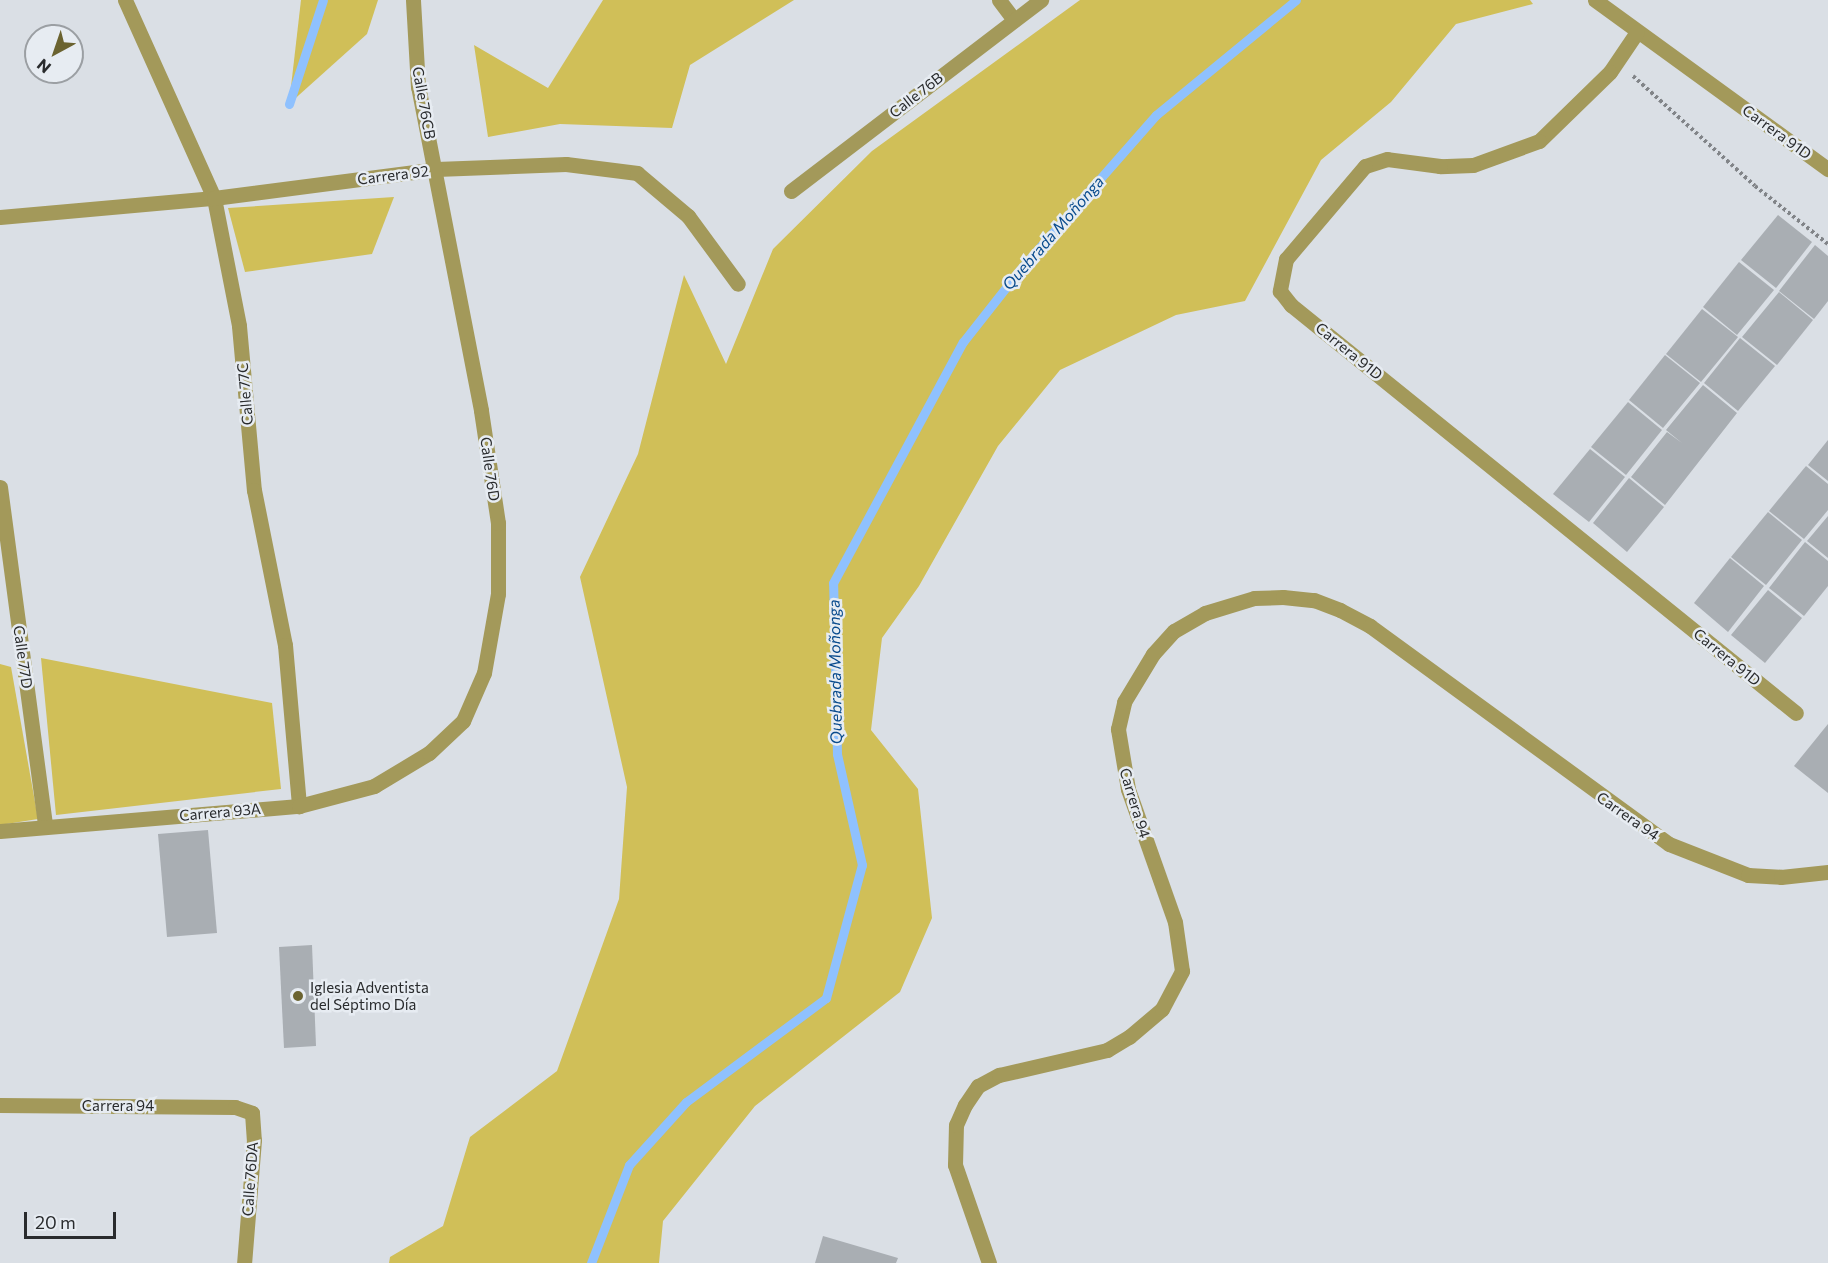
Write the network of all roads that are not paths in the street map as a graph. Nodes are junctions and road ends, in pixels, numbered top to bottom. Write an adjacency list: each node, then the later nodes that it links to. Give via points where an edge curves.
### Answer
1 (125, 0): 11 (street, Calle 77C)
2 (413, 0): 8 (street, Calle 76CB, via 418,87)
3 (999, 0): 6 (street)
4 (1041, 0): 6 (street, Calle 76B)
5 (1595, 0): 7 (street, Carrera 91D)
6 (1014, 20): 10 (street, Calle 76B)
7 (1637, 32): 9 (street, Carrera 91D); 15 (street, Carrera 91D, via 1617,62 1556,128 1512,153 1465,166 1387,159 1365,166 1286,259 1280,291 1291,305)
8 (436, 169): 11 (street, Carrera 92); 13 (street, Carrera 92, via 566,164 637,173 688,216); 16 (street, Calle 76D, via 482,410 498,523 498,594 484,673 463,721)
9 (1828, 169)
10 (791, 191)
11 (214, 198): 12 (street, Carrera 92); 17 (street, Calle 77C, via 238,326 254,490 285,645)
12 (0, 218)
13 (738, 284)
14 (0, 487): 18 (street, Calle 77D)
15 (1796, 713)
16 (429, 753): 17 (street, Carrera 93A, via 374,786)
17 (299, 806): 18 (street, Carrera 93A)
18 (45, 826): 19 (street, Carrera 93A)
19 (0, 831)
20 (1828, 872): 24 (street, Carrera 94, via 1781,878 1748,875 1669,844 1370,626 1340,610 1314,600 1283,597 1254,598 1205,613 1174,631 1154,654 1124,702 1119,729 1128,789 1175,922 1182,971 1162,1009 1129,1037 1107,1050 999,1075 978,1086 965,1105 956,1125 955,1165)
21 (0, 1105): 22 (street, Carrera 94)
22 (235, 1107): 23 (street, Calle 76DA, via 252,1113 254,1140)
23 (244, 1263)
24 (989, 1263)

